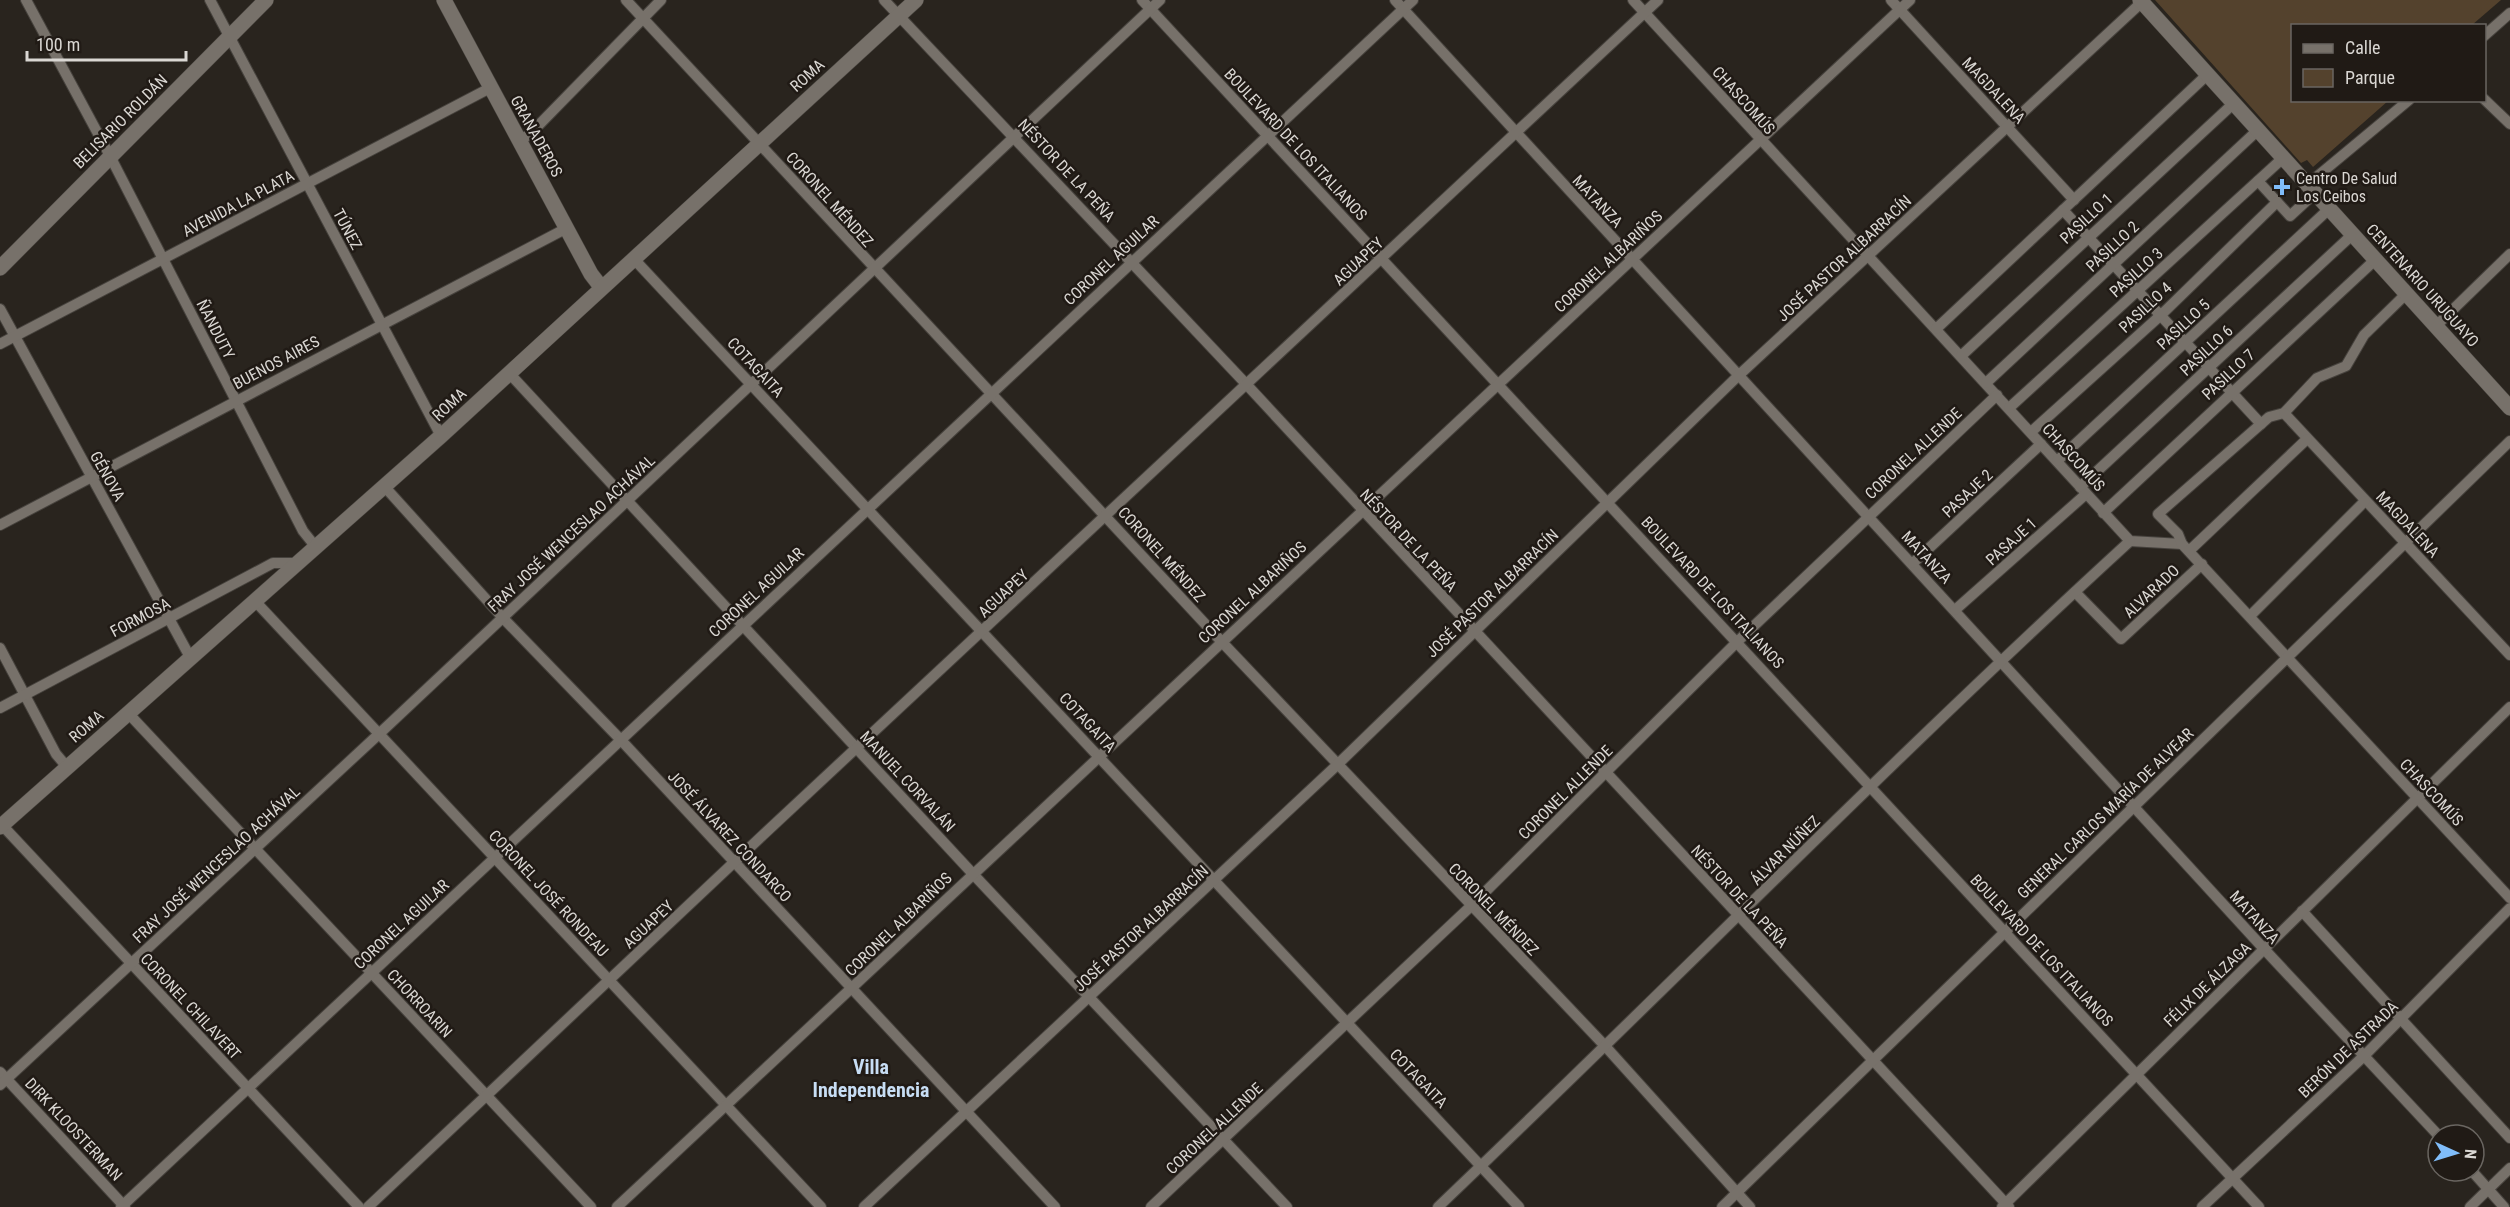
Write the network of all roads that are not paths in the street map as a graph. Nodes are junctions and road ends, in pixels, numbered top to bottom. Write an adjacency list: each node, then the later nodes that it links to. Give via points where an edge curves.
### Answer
1 (26, 0): 41 (street, ÑANDUTY)
2 (210, 0): 26 (street, TÚNEZ)
3 (266, 0): 26 (street, BELISARIO ROLDÁN)
4 (444, 0): 28 (street, GRANADEROS)
5 (626, 0): 24 (street, CORONEL MÉNDEZ)
6 (662, 0): 24 (street)
7 (884, 0): 23 (street, NÉSTOR DE LA PEÑA)
8 (916, 0): 23 (street, ROMA)
9 (1142, 0): 18 (street, BOULEVARD DE LOS ITALIANOS)
10 (1160, 0): 18 (street, FRAY JOSÉ WENCESLAO ACHÁVAL)
11 (1395, 0): 19 (street, MATANZA)
12 (1413, 0): 19 (street, CORONEL AGUILAR)
13 (1633, 0): 21 (street, CHASCOMÚS)
14 (1658, 0): 21 (street, AGUAPEY)
15 (1891, 0): 20 (street, MAGDALENA)
16 (1910, 0): 20 (street, CORONEL ALBARIÑOS)
17 (2141, 1): 27 (street, CENTENARIO URUGUAYO); 33 (street, JOSÉ PASTOR ALBARRACÍN)
18 (1150, 9): 35 (street, BOULEVARD DE LOS ITALIANOS); 37 (street, FRAY JOSÉ WENCESLAO ACHÁVAL)
19 (1403, 9): 35 (street, CORONEL AGUILAR); 36 (street, MATANZA)
20 (1899, 9): 33 (street, MAGDALENA); 39 (street, CORONEL ALBARIÑOS)
21 (1645, 13): 36 (street, AGUAPEY); 39 (street, CHASCOMÚS)
22 (2510, 13): 25 (street)
23 (899, 16): 37 (street, NÉSTOR DE LA PEÑA); 40 (street, ROMA)
24 (643, 18): 38 (street); 40 (street, CORONEL MÉNDEZ)
25 (2486, 34)
26 (230, 36): 41 (street, BELISARIO ROLDÁN); 44 (street, TÚNEZ)
27 (2208, 74): 31 (street, CENTENARIO URUGUAYO); 46 (street)
28 (490, 88): 38 (street, GRANADEROS); 44 (street, AVENIDA LA PLATA)
29 (2486, 101): 32 (street)
30 (2407, 102): 45 (street)
31 (2234, 104): 34 (street, CENTENARIO URUGUAYO); 52 (street, PASILLO 1)
32 (2510, 124)
33 (2007, 126): 46 (street, MAGDALENA); 54 (street, JOSÉ PASTOR ALBARRACÍN)
34 (2258, 130): 42 (street, CENTENARIO URUGUAYO); 61 (street, PASILLO 2)
35 (1268, 134): 57 (street, BOULEVARD DE LOS ITALIANOS); 60 (street, CORONEL AGUILAR)
36 (1516, 134): 57 (street, AGUAPEY); 58 (street, MATANZA)
37 (1016, 137): 60 (street, NÉSTOR DE LA PEÑA); 63 (street, FRAY JOSÉ WENCESLAO ACHÁVAL)
38 (519, 141): 50 (street, GRANADEROS)
39 (1760, 141): 54 (street, CHASCOMÚS); 58 (street, CORONEL ALBARIÑOS)
40 (758, 143): 55 (street, ROMA); 63 (street, CORONEL MÉNDEZ)
41 (110, 156): 56 (street, ÑANDUTY); 62 (street, BELISARIO ROLDÁN)
42 (2283, 158): 43 (street, PASILLO 3); 45 (street, CENTENARIO URUGUAYO)
43 (2258, 181): 47 (street); 65 (street, PASILLO 3)
44 (306, 183): 56 (street, AVENIDA LA PLATA); 69 (street, TÚNEZ)
45 (2311, 189): 47 (street, via 2290,216); 48 (street, CENTENARIO URUGUAYO)
46 (2074, 200): 49 (street)
47 (2277, 202): 68 (street, PASILLO 4)
48 (2329, 209): 51 (street, CENTENARIO URUGUAYO); 73 (street, PASILLO 5)
49 (2063, 210): 52 (street); 71 (street)
50 (567, 228): 64 (street, GRANADEROS); 69 (street, BUENOS AIRES)
51 (2352, 235): 59 (street, CENTENARIO URUGUAYO); 76 (street, PASILLO 6)
52 (2088, 237): 61 (street); 75 (street, PASILLO 1)
53 (2510, 254): 70 (street)
54 (1868, 256): 71 (street, CHASCOMÚS); 78 (street, JOSÉ PASTOR ALBARRACÍN)
55 (633, 258): 64 (street, ROMA); 81 (street, COTAGAITA)
56 (164, 259): 72 (street, AVENIDA LA PLATA); 86 (street, ÑANDUTY)
57 (1382, 259): 79 (street, BOULEVARD DE LOS ITALIANOS); 82 (street, AGUAPEY)
58 (1632, 260): 78 (street, MATANZA); 79 (street, CORONEL ALBARIÑOS)
59 (2375, 260): 66 (street, CENTENARIO URUGUAYO); 83 (street, PASILLO 7)
60 (1131, 261): 82 (street, NÉSTOR DE LA PEÑA); 84 (street, CORONEL AGUILAR)
61 (2114, 264): 65 (street); 80 (street, PASILLO 2)
62 (0, 268)
63 (874, 269): 81 (street, FRAY JOSÉ WENCESLAO ACHÁVAL); 84 (street, CORONEL MÉNDEZ)
64 (601, 287): 77 (street, ROMA)
65 (2138, 290): 68 (street); 87 (street, PASILLO 3)
66 (2406, 294): 70 (street, CENTENARIO URUGUAYO); 89 (street, via 2364,335 2346,366 2317,378)
67 (0, 309): 72 (street, GÉNOVA)
68 (2160, 315): 73 (street); 91 (street, PASILLO 4)
69 (380, 324): 86 (street, BUENOS AIRES); 92 (street, TÚNEZ)
70 (2436, 326): 88 (street, CENTENARIO URUGUAYO)
71 (1936, 330): 75 (street, CHASCOMÚS)
72 (15, 337): 74 (street, AVENIDA LA PLATA); 97 (street, GÉNOVA)
73 (2185, 342): 76 (street); 96 (street, PASILLO 5)
74 (0, 345)
75 (1961, 356): 80 (street, CHASCOMÚS)
76 (2210, 368): 83 (street); 99 (street, PASILLO 6)
77 (509, 373): 92 (street, ROMA); 100 (street, MANUEL CORVALÁN)
78 (1739, 375): 101 (street, JOSÉ PASTOR ALBARRACÍN); 107 (street, MATANZA)
79 (1499, 383): 101 (street, BOULEVARD DE LOS ITALIANOS); 104 (street, CORONEL ALBARIÑOS)
80 (1986, 383): 85 (street, CHASCOMÚS)
81 (751, 384): 100 (street, FRAY JOSÉ WENCESLAO ACHÁVAL); 103 (street, COTAGAITA)
82 (1247, 385): 104 (street, NÉSTOR DE LA PEÑA); 106 (street, AGUAPEY)
83 (2231, 392): 90 (street); 105 (street, PASILLO 7)
84 (991, 394): 103 (street, CORONEL AGUILAR); 106 (street, CORONEL MÉNDEZ)
85 (1996, 395): 87 (street, CHASCOMÚS); 107 (street, CORONEL ALLENDE)
86 (236, 400): 97 (street, BUENOS AIRES); 111 (street, ÑANDUTY, via 303,531)
87 (2008, 408): 91 (street, CHASCOMÚS)
88 (2510, 408)
89 (2284, 413): 90 (street); 93 (street, MAGDALENA)
90 (2261, 424): 112 (street, CHASCOMÚS, via 2158,514)
91 (2031, 432): 95 (street, CHASCOMÚS)
92 (441, 436): 98 (street, ROMA)
93 (2307, 440): 102 (street, MAGDALENA); 112 (street)
94 (2510, 441): 110 (street, GENERAL CARLOS MARÍA DE ALVEAR)
95 (2041, 444): 96 (street, CHASCOMÚS); 114 (street, PASAJE 2)
96 (2057, 461): 99 (street, CHASCOMÚS)
97 (92, 476): 108 (street, BUENOS AIRES); 121 (street, GÉNOVA)
98 (384, 486): 111 (street, ROMA); 120 (street, JOSÉ ÁLVAREZ CONDARCO)
99 (2083, 490): 105 (street, CHASCOMÚS); 118 (street, PASAJE 1)
100 (628, 500): 120 (street, FRAY JOSÉ WENCESLAO ACHÁVAL); 122 (street, MANUEL CORVALÁN)
101 (1608, 501): 123 (street, JOSÉ PASTOR ALBARRACÍN); 126 (street, BOULEVARD DE LOS ITALIANOS)
102 (2366, 501): 110 (street, MAGDALENA); 119 (street)
103 (869, 508): 122 (street, CORONEL AGUILAR); 124 (street, COTAGAITA)
104 (1361, 510): 123 (street, NÉSTOR DE LA PEÑA); 125 (street, CORONEL ALBARIÑOS)
105 (2103, 513): 109 (street, CHASCOMÚS)
106 (1107, 516): 124 (street, AGUAPEY); 125 (street, CORONEL MÉNDEZ)
107 (1868, 516): 114 (street, MATANZA); 126 (street, CORONEL ALLENDE)
108 (0, 525)
109 (2130, 541): 112 (street); 116 (street, ÁLVAR NÚÑEZ)
110 (2406, 544): 128 (street, MAGDALENA); 130 (street, GENERAL CARLOS MARÍA DE ALVEAR)
111 (315, 546): 113 (street, ROMA)
112 (2186, 547): 115 (street, CHASCOMÚS)
113 (295, 563): 117 (street, ROMA); 121 (street, FORMOSA, via 273,563)
114 (1913, 564): 118 (street, MATANZA)
115 (2202, 564): 116 (street, ALVARADO, via 2121,639); 119 (street, CHASCOMÚS)
116 (2075, 592): 131 (street, ÁLVAR NÚÑEZ)
117 (254, 600): 129 (street, ROMA); 136 (street, CORONEL JOSÉ RONDEAU)
118 (1955, 610): 131 (street, MATANZA)
119 (2250, 616): 130 (street, CHASCOMÚS)
120 (503, 618): 136 (street, FRAY JOSÉ WENCESLAO ACHÁVAL); 137 (street, JOSÉ ÁLVAREZ CONDARCO)
121 (169, 619): 129 (street, GÉNOVA); 132 (street, FORMOSA)
122 (744, 624): 137 (street, CORONEL AGUILAR); 138 (street, MANUEL CORVALÁN)
123 (1474, 631): 140 (street, JOSÉ PASTOR ALBARRACÍN); 142 (street, NÉSTOR DE LA PEÑA)
124 (983, 632): 138 (street, AGUAPEY); 139 (street, COTAGAITA)
125 (1221, 641): 139 (street, CORONEL ALBARIÑOS); 140 (street, CORONEL MÉNDEZ)
126 (1738, 641): 142 (street, CORONEL ALLENDE); 143 (street, BOULEVARD DE LOS ITALIANOS)
127 (0, 648): 132 (street)
128 (2510, 655)
129 (190, 657): 135 (street, ROMA)
130 (2288, 657): 144 (street, CHASCOMÚS); 145 (street, GENERAL CARLOS MARÍA DE ALVEAR)
131 (2002, 662): 143 (street, ÁLVAR NÚÑEZ); 145 (street, MATANZA)
132 (25, 695): 134 (street, FORMOSA); 141 (street)
133 (2510, 707): 144 (street, FÉLIX DE ÁLZAGA)
134 (0, 708)
135 (128, 713): 141 (street, ROMA); 147 (street, CHORROARIN)
136 (380, 733): 147 (street, FRAY JOSÉ WENCESLAO ACHÁVAL); 148 (street, CORONEL JOSÉ RONDEAU)
137 (620, 739): 148 (street, CORONEL AGUILAR); 149 (street, JOSÉ ÁLVAREZ CONDARCO)
138 (857, 748): 149 (street, AGUAPEY); 150 (street, MANUEL CORVALÁN)
139 (1099, 756): 150 (street, CORONEL ALBARIÑOS); 151 (street, COTAGAITA)
140 (1337, 765): 151 (street, JOSÉ PASTOR ALBARRACÍN); 153 (street, CORONEL MÉNDEZ)
141 (66, 767): 146 (street, ROMA)
142 (1606, 772): 153 (street, CORONEL ALLENDE); 156 (street, NÉSTOR DE LA PEÑA)
143 (1871, 785): 156 (street, ÁLVAR NÚÑEZ); 157 (street, BOULEVARD DE LOS ITALIANOS)
144 (2417, 798): 152 (street, CHASCOMÚS); 155 (street, FÉLIX DE ÁLZAGA)
145 (2134, 805): 157 (street, GENERAL CARLOS MARÍA DE ALVEAR); 158 (street, MATANZA)
146 (1, 826): 159 (street, CORONEL CHILAVERT)
147 (256, 848): 159 (street, FRAY JOSÉ WENCESLAO ACHÁVAL); 160 (street, CHORROARIN)
148 (494, 856): 160 (street, CORONEL AGUILAR); 161 (street, CORONEL JOSÉ RONDEAU)
149 (735, 863): 161 (street, AGUAPEY); 162 (street, JOSÉ ÁLVAREZ CONDARCO)
150 (973, 874): 162 (street, CORONEL ALBARIÑOS); 163 (street, MANUEL CORVALÁN)
151 (1214, 880): 163 (street, JOSÉ PASTOR ALBARRACÍN); 165 (street, COTAGAITA)
152 (2510, 898)
153 (1470, 907): 165 (street, CORONEL ALLENDE); 166 (street, CORONEL MÉNDEZ)
154 (2510, 908): 164 (street, BERÓN DE ASTRADA)
155 (2302, 911): 158 (street, FÉLIX DE ÁLZAGA); 164 (street)
156 (1739, 917): 166 (street, ÁLVAR NÚÑEZ); 168 (street, NÉSTOR DE LA PEÑA)
157 (2004, 931): 168 (street, GENERAL CARLOS MARÍA DE ALVEAR); 169 (street, BOULEVARD DE LOS ITALIANOS)
158 (2265, 950): 167 (street, MATANZA); 169 (street, FÉLIX DE ÁLZAGA)
159 (131, 963): 170 (street, FRAY JOSÉ WENCESLAO ACHÁVAL); 171 (street, CORONEL CHILAVERT)
160 (371, 972): 171 (street, CORONEL AGUILAR); 172 (street, CHORROARIN)
161 (609, 980): 172 (street, AGUAPEY); 173 (street, CORONEL JOSÉ RONDEAU)
162 (852, 988): 173 (street, CORONEL ALBARIÑOS); 174 (street, JOSÉ ÁLVAREZ CONDARCO)
163 (1090, 996): 174 (street, JOSÉ PASTOR ALBARRACÍN); 177 (street, MANUEL CORVALÁN)
164 (2400, 1020): 167 (street, BERÓN DE ASTRADA); 176 (street)
165 (1347, 1024): 177 (street, CORONEL ALLENDE); 178 (street, COTAGAITA)
166 (1606, 1047): 178 (street, ÁLVAR NÚÑEZ); 183 (street, CORONEL MÉNDEZ)
167 (2364, 1056): 175 (street, MATANZA); 180 (street, BERÓN DE ASTRADA)
168 (1872, 1061): 183 (street, GENERAL CARLOS MARÍA DE ALVEAR); 185 (street, NÉSTOR DE LA PEÑA)
169 (2137, 1074): 180 (street, BOULEVARD DE LOS ITALIANOS); 185 (street, FÉLIX DE ÁLZAGA)
170 (2, 1079): 184 (street, DIRK KLOOSTERMAN)
171 (247, 1087): 184 (street, CORONEL AGUILAR); 186 (street, CORONEL CHILAVERT)
172 (487, 1098): 187 (street, AGUAPEY); 188 (street, CHORROARIN)
173 (725, 1104): 189 (street, CORONEL ALBARIÑOS); 190 (street, CORONEL JOSÉ RONDEAU)
174 (966, 1112): 191 (street, JOSÉ PASTOR ALBARRACÍN); 192 (street, JOSÉ ÁLVAREZ CONDARCO)
175 (2427, 1123)
176 (2510, 1138)
177 (1224, 1140): 193 (street, CORONEL ALLENDE); 194 (street, MANUEL CORVALÁN)
178 (1481, 1165): 195 (street, ÁLVAR NÚÑEZ); 196 (street, COTAGAITA)
179 (2510, 1168): 182 (street)
180 (2233, 1178): 199 (street, BERÓN DE ASTRADA); 200 (street, BOULEVARD DE LOS ITALIANOS)
181 (2483, 1183): 182 (street)
182 (2489, 1190): 201 (street); 202 (street)
183 (1737, 1193): 197 (street, GENERAL CARLOS MARÍA DE ALVEAR); 198 (street, CORONEL MÉNDEZ)
184 (123, 1206)
185 (2006, 1206)
186 (359, 1207)
187 (369, 1207)
188 (591, 1207)
189 (617, 1207)
190 (821, 1207)
191 (864, 1207)
192 (1055, 1207)
193 (1151, 1207)
194 (1287, 1207)
195 (1438, 1207)
196 (1520, 1207)
197 (1722, 1207)
198 (1750, 1207)
199 (2202, 1207)
200 (2259, 1207)
201 (2470, 1207)
202 (2504, 1207)

